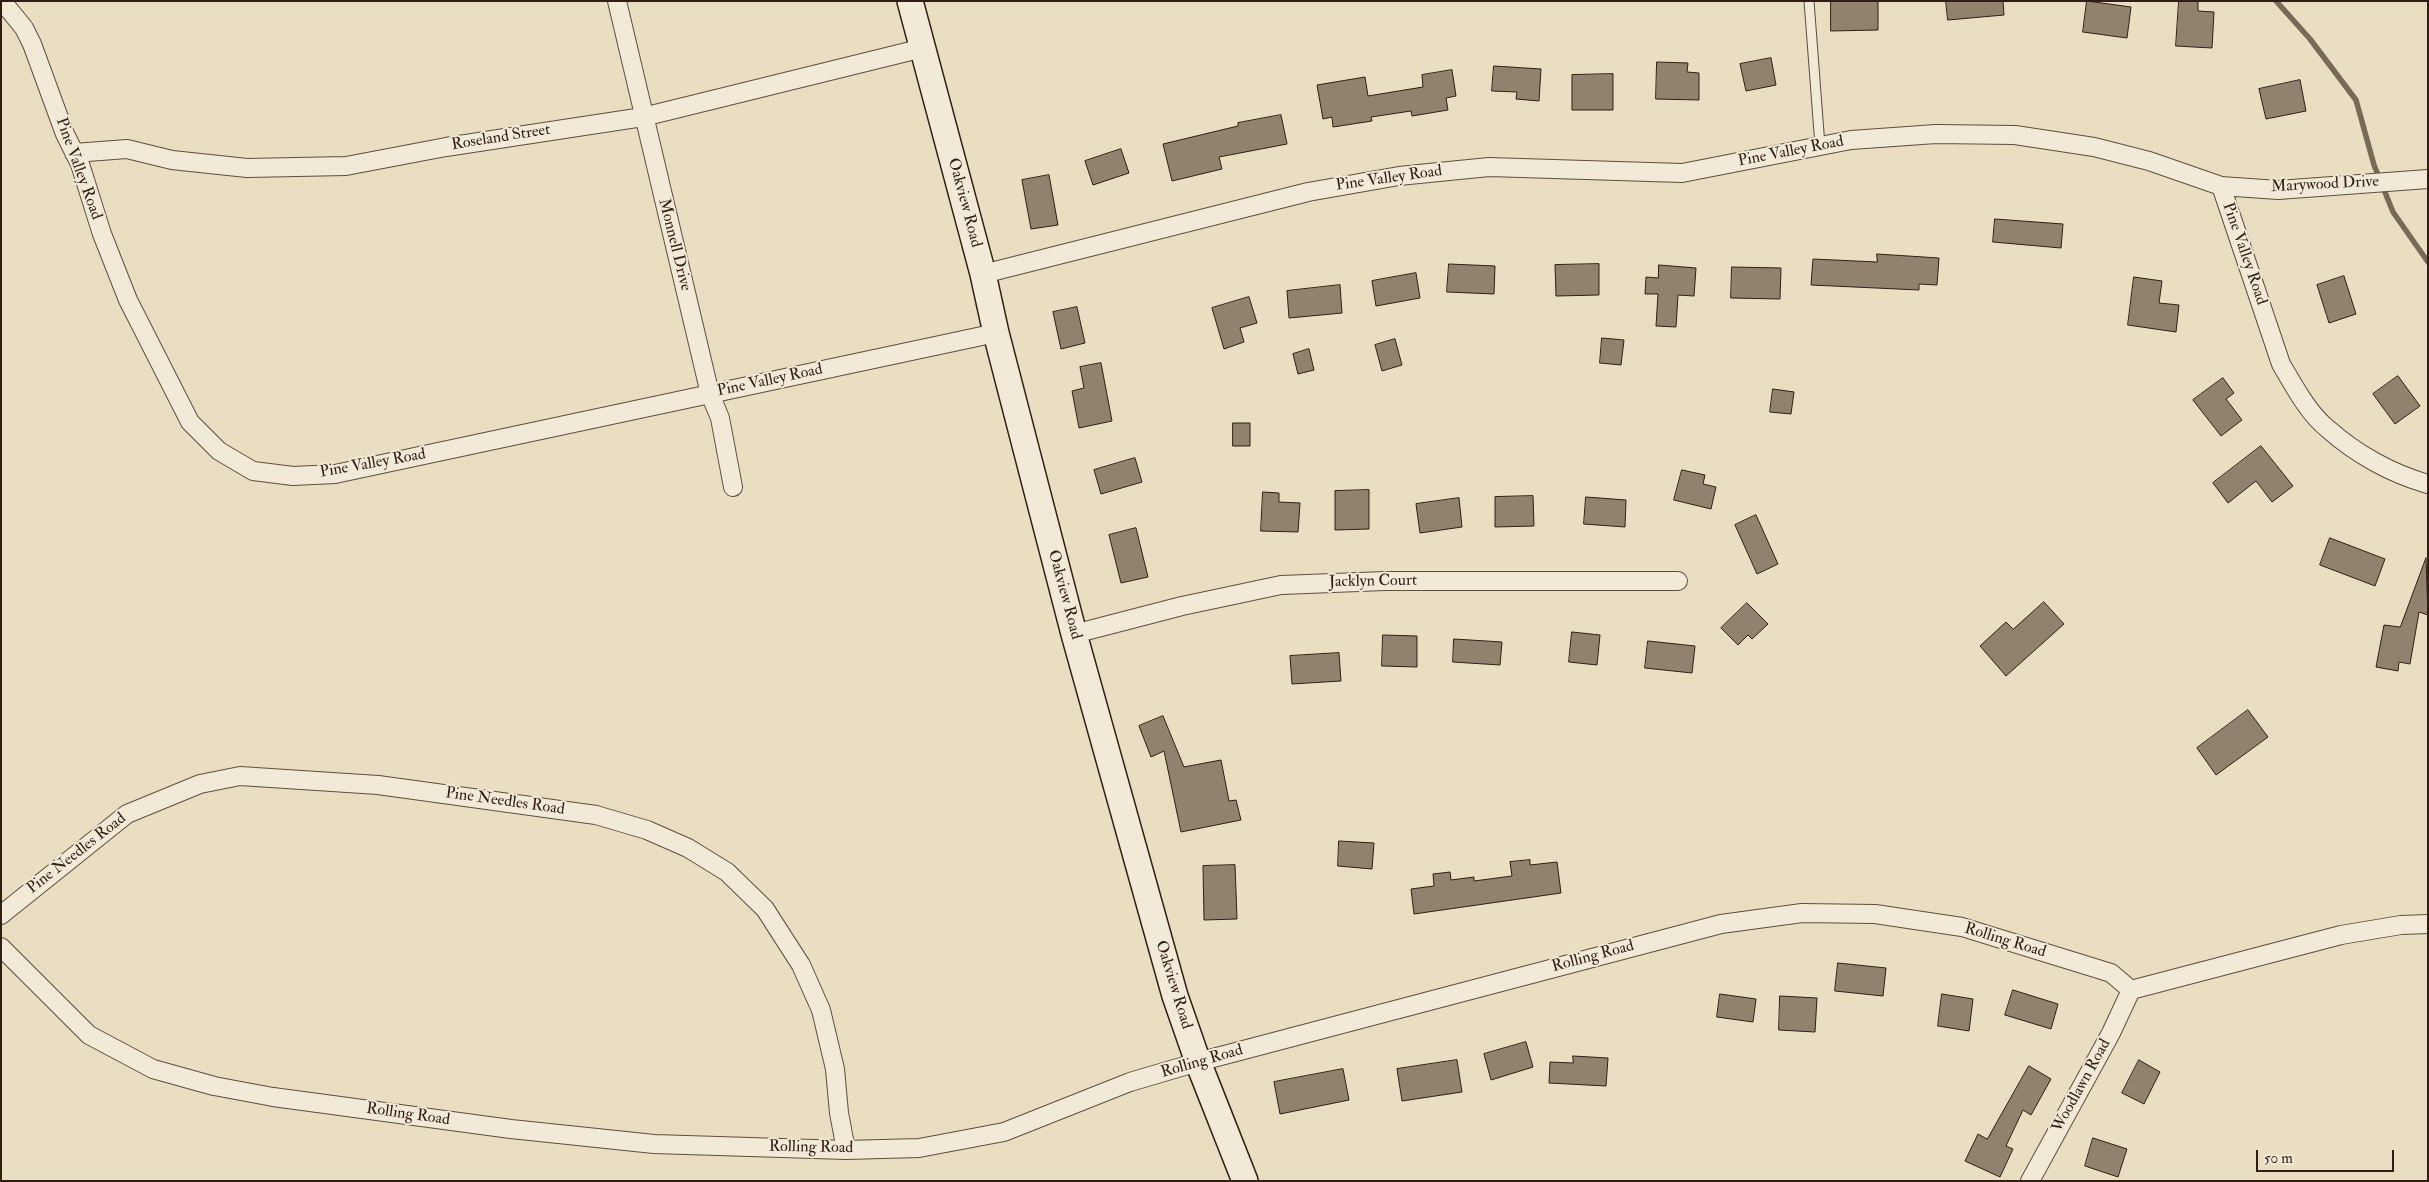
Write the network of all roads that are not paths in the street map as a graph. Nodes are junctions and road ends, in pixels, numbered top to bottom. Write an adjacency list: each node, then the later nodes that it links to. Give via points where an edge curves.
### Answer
1 (2, 1): 8 (street, Pine Valley Road, via 24,28 32,44)
2 (617, 1): 6 (street, Monnell Drive)
3 (910, 1): 5 (street, Oakview Road)
4 (1808, 1): 7 (lane)
5 (923, 48): 6 (street, Roseland Street); 11 (street, Oakview Road)
6 (643, 117): 8 (street, Roseland Street, via 346,166 247,168 172,160 127,150); 13 (street, Monnell Drive)
7 (1820, 146): 10 (street, Pine Valley Road, via 1851,140 1936,134 2015,135 2094,147 2149,161); 11 (street, Pine Valley Road, via 1682,173 1489,167 1399,176 1308,192)
8 (74, 153): 13 (street, Pine Valley Road, via 128,300 190,422 219,451 253,471 293,476 335,474)
9 (2428, 179): 10 (street, Marywood Drive, via 2278,190)
10 (2221, 186): 14 (street, Pine Valley Road, via 2281,364 2296,390 2327,429 2386,469)
11 (983, 274): 12 (street, Oakview Road)
12 (996, 333): 13 (street, Pine Valley Road); 17 (street, Oakview Road)
13 (710, 394): 15 (street, Monnell Drive, via 720,418)
14 (2428, 484)
15 (733, 488)
16 (1678, 581): 17 (street, Jacklyn Court, via 1385,580 1281,585)
17 (1074, 634): 22 (street, Oakview Road, via 1174,996)
18 (1, 915): 23 (street, Pine Needles Road, via 127,814 200,784 240,776 378,785 596,815 647,830 688,848 727,872 765,909 802,965 821,1010 835,1069)
19 (2428, 924): 21 (street, via 2341,935)
20 (1, 947): 23 (street, Rolling Road, via 89,1035 153,1069 214,1086 501,1128 644,1143)
21 (2131, 990): 22 (street, Rolling Road, via 2111,973 1962,927 1875,914 1798,913 1720,924); 25 (street, Woodlawn Road)
22 (1198, 1062): 23 (street, Rolling Road, via 1130,1082 1004,1132 919,1148); 24 (street, Oakview Road)
23 (846, 1150)
24 (1245, 1181)
25 (2030, 1181)

